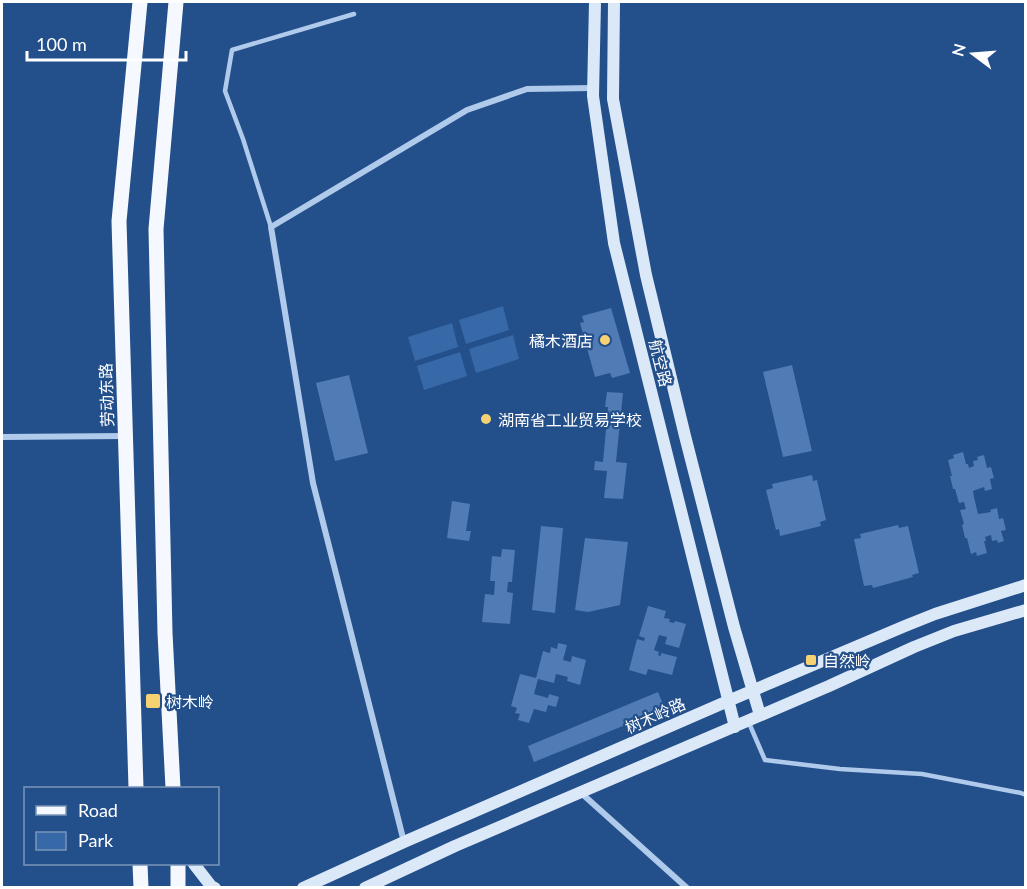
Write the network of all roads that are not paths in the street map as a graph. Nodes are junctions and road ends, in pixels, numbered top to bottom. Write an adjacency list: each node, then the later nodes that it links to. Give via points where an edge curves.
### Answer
1 (140, 2): 9 (main road, 劳动东路, via 119,221)
2 (176, 2): 19 (main road, via 156,229 165,633)
3 (595, 2): 6 (main road, 航空路)
4 (614, 2): 7 (main road, 航空路)
5 (354, 14): 8 (lane, via 232,50 225,91)
6 (593, 92): 7 (main road); 8 (street, via 526,89 467,110); 14 (main road, 航空路, via 614,243)
7 (613, 99): 13 (main road, 航空路, via 646,275)
8 (271, 227): 22 (street, via 313,483)
9 (125, 436): 10 (street); 18 (main road, 劳动东路)
10 (2, 437)
11 (1026, 585): 13 (main road, 树木岭路, via 935,614)
12 (1026, 610): 15 (main road, via 954,631)
13 (753, 690): 14 (main road, 树木岭路); 15 (main road, 航空路)
14 (728, 701): 17 (main road, 航空路); 22 (main road, 树木岭路)
15 (760, 715): 16 (main road)
16 (747, 720): 17 (main road); 21 (lane, via 765,760 922,774)
17 (735, 727): 20 (main road)
18 (136, 787)
19 (174, 787)
20 (580, 792): 30 (main road); 31 (street)
21 (1026, 795)
22 (404, 842): 29 (main road, 树木岭路)
23 (140, 865): 26 (main road)
24 (178, 865): 27 (main road)
25 (195, 865): 28 (main road)
26 (141, 888)
27 (178, 888)
28 (215, 888)
29 (303, 888)
30 (364, 888)
31 (687, 888)

